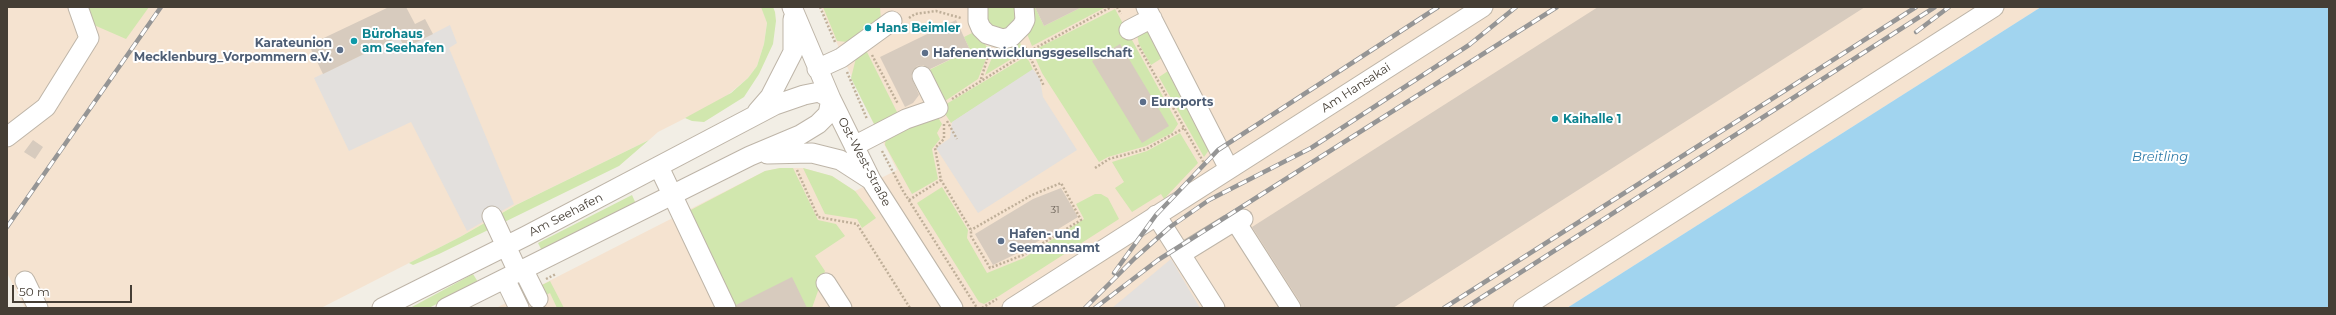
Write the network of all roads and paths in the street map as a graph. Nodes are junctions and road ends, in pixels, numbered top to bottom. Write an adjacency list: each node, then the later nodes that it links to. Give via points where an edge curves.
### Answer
1 (78, 7): 28 (street, via 89,38 46,107)
2 (820, 7): 17 (path)
3 (1024, 7): 13 (street, via 1025,20)
4 (1111, 7): 16 (path)
5 (1118, 7): 12 (path)
6 (1483, 7): 35 (street, Am Hansakai)
7 (1994, 7): 62 (street)
8 (792, 9): 18 (street, Ost-West-Straße); 24 (street, Am Seehafen, via 793,52 770,97)
9 (978, 10): 11 (path, via 962,18 936,11 914,14 905,21); 14 (street, via 981,28)
10 (1149, 13): 12 (street); 35 (street)
11 (892, 21): 15 (street)
12 (1129, 30): 26 (path)
13 (1018, 32): 14 (street, via 1011,37); 16 (path)
14 (994, 38): 20 (path)
15 (864, 41): 17 (street); 25 (path)
16 (1028, 52): 20 (path); 21 (path)
17 (841, 58): 18 (street); 27 (path)
18 (817, 69): 22 (street, Ost-West-Straße)
19 (922, 76): 23 (street)
20 (981, 79): 23 (path)
21 (1044, 86)
22 (830, 99): 24 (street, Am Seehafen, via 819,92 804,95); 30 (street, Ost-West-Straße); 31 (street, via 828,114 818,124 800,135)
23 (938, 108): 25 (street)
24 (749, 120): 33 (street, Am Seehafen)
25 (906, 120): 27 (street)
26 (1184, 128): 34 (path, via 1146,149 1109,159); 36 (path)
27 (874, 136): 30 (street); 40 (path)
28 (7, 137)
29 (957, 139): 38 (path, via 943,115 944,139 935,148)
30 (854, 146): 37 (street, Ost-West-Straße)
31 (750, 156): 37 (street, via 812,153 840,160); 39 (street)
32 (794, 164): 56 (path, via 818,217 857,224)
33 (659, 167): 39 (street); 44 (street, Am Seehafen)
34 (1095, 168)
35 (1229, 169): 36 (street, Am Hansakai)
36 (1213, 179): 41 (street, Am Hansakai)
37 (871, 180): 57 (street, Ost-West-Straße)
38 (941, 180): 40 (path); 43 (path)
39 (671, 195): 46 (street); 54 (street)
40 (908, 200): 58 (path)
41 (1156, 215): 45 (street); 59 (street, Am Hansakai)
42 (492, 216): 44 (street)
43 (971, 230): 43 (path, via 971,236 990,268 1023,255 1081,220 1061,183 1032,195)
44 (506, 246): 46 (street); 51 (street, Am Seehafen)
45 (1181, 254): 60 (street); 61 (street, via 1240,221)
46 (515, 273): 49 (street); 52 (street); 53 (street)
47 (25, 281): 50 (street)
48 (826, 283): 55 (street)
49 (538, 299)
50 (38, 308)
51 (382, 308)
52 (446, 308)
53 (520, 308)
54 (726, 308)
55 (842, 308)
56 (910, 308)
57 (953, 308)
58 (977, 308)
59 (1012, 308)
60 (1215, 308)
61 (1291, 308)
62 (1523, 308)

